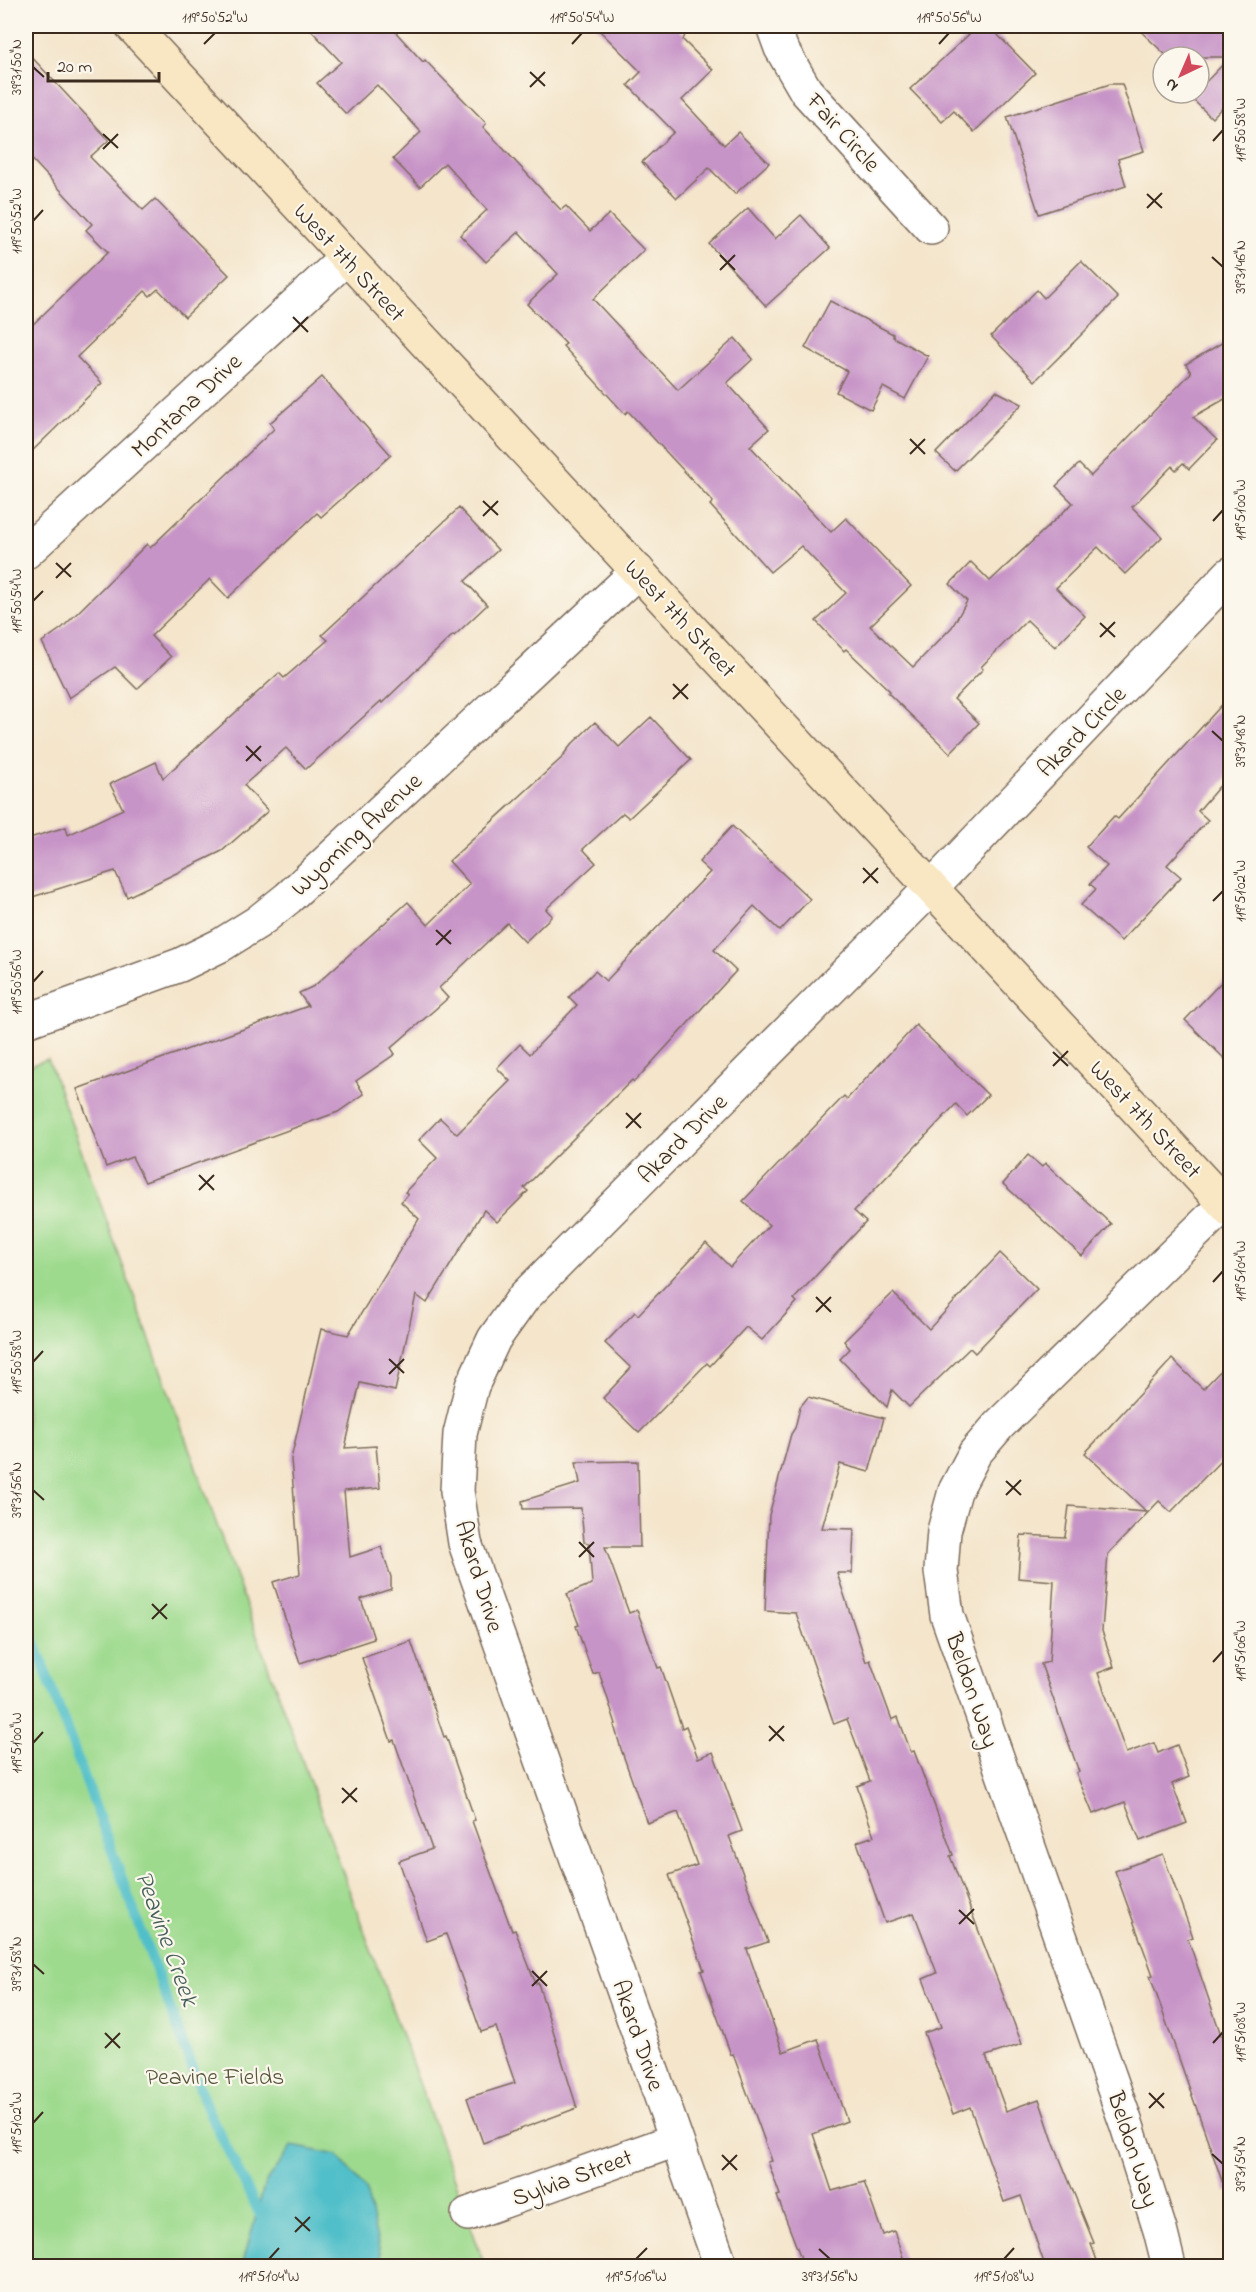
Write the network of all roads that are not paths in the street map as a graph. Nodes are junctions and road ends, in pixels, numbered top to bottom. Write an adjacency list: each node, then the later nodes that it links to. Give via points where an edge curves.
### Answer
1 (132, 26): 4 (main road, West 7th Street)
2 (772, 26): 3 (street, Fair Circle, via 806,91)
3 (931, 228)
4 (346, 258): 5 (street, Montana Drive); 6 (main road, West 7th Street)
5 (26, 552)
6 (638, 571): 8 (main road, West 7th Street); 9 (street, Wyoming Avenue, via 258,922 180,965)
7 (1230, 574): 8 (street, Akard Circle)
8 (932, 888): 10 (main road, West 7th Street); 11 (street, Akard Drive, via 524,1297 494,1338 472,1386 460,1434 457,1491 465,1543)
9 (26, 1022)
10 (1229, 1205): 14 (street, Beldon Way, via 999,1425 975,1453 955,1491 944,1531 941,1571 947,1615 1127,2126)
11 (676, 2140): 12 (street, Sylvia Street); 13 (street, Akard Drive)
12 (468, 2214)
13 (721, 2266)
14 (1169, 2266)

